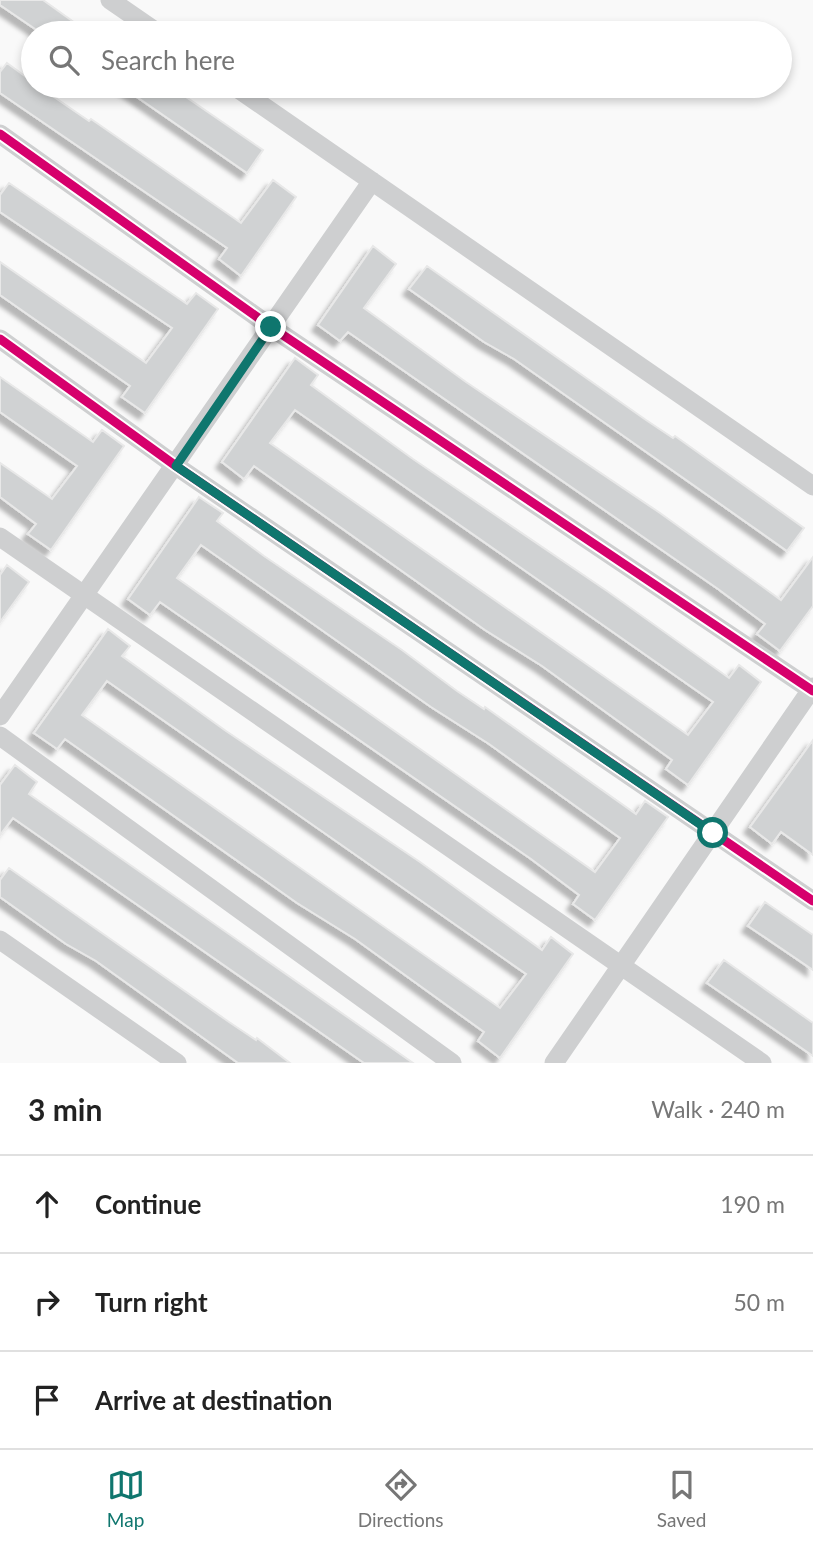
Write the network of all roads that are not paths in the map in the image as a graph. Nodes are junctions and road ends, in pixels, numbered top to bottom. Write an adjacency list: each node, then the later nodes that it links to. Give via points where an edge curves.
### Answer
1 (110, 0): 2 (street)
2 (141, 21)
3 (251, 98): 5 (street)
4 (0, 134): 6 (street)
5 (372, 181): 6 (street); 9 (street)
6 (271, 327): 8 (street); 12 (street)
7 (0, 339): 8 (street)
8 (176, 466): 11 (street); 15 (street)
9 (813, 486)
10 (0, 537): 11 (street)
11 (84, 596): 13 (street); 18 (street)
12 (812, 689): 15 (street)
13 (0, 716)
14 (0, 736): 20 (street)
15 (713, 833): 16 (street); 18 (street)
16 (813, 901)
17 (0, 940): 19 (street)
18 (620, 967): 21 (street); 22 (street)
19 (177, 1063)
20 (452, 1063)
21 (554, 1063)
22 (762, 1063)

